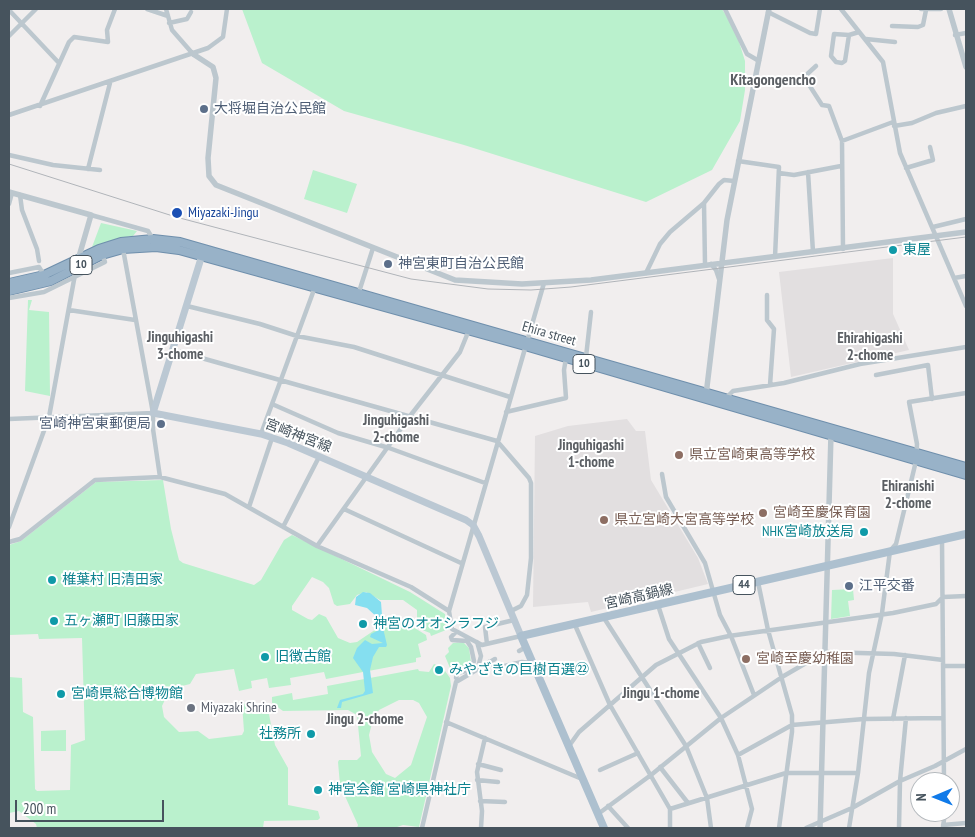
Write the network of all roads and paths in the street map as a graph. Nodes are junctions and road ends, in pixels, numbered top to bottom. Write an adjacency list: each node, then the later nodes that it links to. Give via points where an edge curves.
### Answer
1 (36, 9): 17 (street)
2 (115, 9): 29 (street, via 107,30 108,42 74,37)
3 (148, 9): 16 (street)
4 (166, 9): 16 (street)
5 (227, 9): 27 (street, via 223,37)
6 (725, 9): 28 (street, via 747,54)
7 (820, 9): 14 (street, via 816,34)
8 (841, 9): 20 (street)
9 (920, 9): 13 (street)
10 (940, 9): 13 (street)
11 (949, 9): 23 (street)
12 (9, 10): 17 (street)
13 (926, 10): 19 (street, via 923,25)
14 (769, 11): 28 (street)
15 (191, 12): 18 (street, via 187,18)
16 (168, 16): 18 (street)
17 (22, 23): 24 (street); 29 (street)
18 (170, 23): 27 (street, via 172,30)
19 (892, 26)
20 (859, 32): 22 (street); 25 (street)
21 (966, 33): 23 (street)
22 (848, 35): 22 (street, via 834,34 831,56 836,62 844,61)
23 (955, 35): 31 (street)
24 (9, 36)
25 (866, 39): 26 (street); 36 (street, via 882,62)
26 (896, 42)
27 (193, 54): 32 (street); 58 (street, via 213,67 216,78 208,158 209,176 216,185)
28 (759, 61): 40 (street)
29 (59, 63): 33 (street)
30 (816, 66): 37 (street, via 804,77 822,105 829,106)
31 (966, 67)
32 (110, 83): 33 (street); 43 (street)
33 (40, 106): 35 (street)
34 (966, 106): 36 (street, via 912,123)
35 (9, 116)
36 (893, 124): 37 (street); 42 (street)
37 (842, 141): 41 (street)
38 (930, 147): 42 (street, via 933,160)
39 (9, 155): 43 (street, via 53,166)
40 (738, 161): 46 (street, via 779,167); 47 (street)
41 (841, 166): 45 (street); 60 (street)
42 (906, 168): 54 (street)
43 (88, 169): 44 (street)
44 (100, 170)
45 (808, 172): 46 (street); 61 (street)
46 (780, 173): 64 (street)
47 (734, 181): 50 (street, via 724,180); 67 (street)
48 (10, 192): 49 (street); 51 (street)
49 (20, 195): 52 (street); 66 (street)
50 (704, 203): 68 (street); 71 (street, via 660,244)
51 (9, 204)
52 (91, 215): 57 (street, via 148,231); 65 (street)
53 (966, 219): 54 (street)
54 (933, 227): 56 (street)
55 (966, 232): 56 (street)
56 (937, 236): 60 (street); 75 (street)
57 (155, 243): 59 (highway, 10); 62 (highway, Ehira street / 10, via 180,242); 65 (highway, 10, via 121,242)
58 (373, 248): 77 (street, via 456,280); 82 (street)
59 (123, 249): 63 (highway, 10); 88 (street)
60 (843, 249): 61 (street)
61 (813, 252): 64 (street)
62 (203, 253): 79 (highway, Ehira street / 10); 82 (highway, Ehira street / 10); 84 (main road)
63 (102, 255): 69 (highway, 10); 74 (street, via 105,262)
64 (774, 256): 67 (street)
65 (78, 258): 69 (street); 72 (highway, 10)
66 (39, 261)
67 (723, 262): 68 (street); 78 (street)
68 (708, 264): 71 (street); 78 (street, via 716,270)
69 (76, 267): 74 (street); 80 (highway, 10, via 51,281)
70 (9, 273): 72 (street, via 39,267)
71 (646, 273): 77 (street)
72 (44, 275): 76 (highway, 10)
73 (966, 276): 75 (street)
74 (74, 278): 83 (street, via 44,292); 86 (street)
75 (954, 278): 85 (street)
76 (9, 283)
77 (544, 283): 91 (street)
78 (720, 285): 101 (street)
79 (315, 288): 82 (highway, Ehira street / 10); 90 (street)
80 (9, 292)
81 (767, 295): 99 (street, via 767,320 774,329)
82 (358, 296): 89 (highway, Ehira street / 10); 91 (highway, Ehira street / 10)
83 (9, 298)
84 (186, 306): 90 (street); 93 (main road)
85 (966, 306)
86 (69, 310): 88 (street); 109 (street)
87 (591, 312): 94 (street)
88 (135, 320): 107 (street)
89 (469, 330): 91 (highway, Ehira street / 10); 96 (street, via 460,352)
90 (297, 336): 96 (street, via 354,347); 98 (street)
91 (526, 343): 94 (highway, Ehira street / 10); 95 (highway, Ehira street / 10); 102 (street)
92 (966, 347): 99 (street, via 860,364)
93 (173, 350): 98 (street); 107 (main road)
94 (586, 357): 101 (highway, Ehira street / 10)
95 (566, 358): 101 (highway, Ehira street / 10); 106 (street, via 566,398)
96 (441, 375): 102 (street); 108 (street)
97 (876, 376): 104 (street, via 928,365)
98 (282, 379): 105 (street); 108 (street)
99 (770, 385): 103 (street, via 733,391)
100 (966, 393): 104 (street)
101 (706, 396): 103 (highway, Ehira street / 10); 111 (highway, Ehira street / 10)
102 (510, 397): 106 (street)
103 (726, 398): 111 (highway, Ehira street / 10)
104 (932, 399): 117 (street, via 909,402)
105 (272, 404): 112 (street); 115 (street, via 338,433)
106 (506, 412): 114 (street)
107 (153, 413): 109 (street); 112 (main road, 宮崎神宮線); 121 (street)
108 (410, 416): 114 (street); 115 (street)
109 (49, 417): 110 (street); 127 (street)
110 (9, 419)
111 (831, 432): 117 (highway, Ehira street / 10); 135 (street)
112 (261, 434): 113 (main road, 宮崎神宮線)
113 (272, 438): 116 (main road, 宮崎神宮線); 124 (street)
114 (497, 441): 123 (street); 142 (street, via 531,483 531,558 527,595 521,606)
115 (389, 448): 122 (street); 123 (street)
116 (320, 457): 122 (main road, 宮崎神宮線); 128 (street)
117 (916, 458): 118 (highway, Ehira street / 10); 120 (highway, Ehira street / 10); 133 (street, via 896,544)
118 (966, 467)
119 (662, 474): 137 (street, via 666,497 700,552)
120 (966, 474)
121 (160, 477): 124 (street, via 225,494); 131 (street, via 95,480 20,539)
122 (366, 478): 125 (street); 126 (main road, 宮崎神宮線)
123 (485, 483): 126 (street)
124 (249, 507): 128 (street)
125 (344, 509): 132 (street); 134 (street)
126 (473, 525): 134 (street); 142 (main road)
127 (9, 527)
128 (283, 527): 132 (street)
129 (966, 534): 130 (main road, 宮崎高鍋線 / 44)
130 (942, 540): 133 (main road, 宮崎高鍋線 / 44); 139 (street)
131 (9, 542)
132 (317, 546): 141 (street, via 403,584)
133 (890, 552): 135 (main road, 宮崎高鍋線 / 44); 143 (street)
134 (461, 562): 141 (street)
135 (828, 566): 136 (main road, 宮崎高鍋線 / 44); 146 (street)
136 (758, 582): 137 (main road, 宮崎高鍋線 / 44); 148 (street)
137 (714, 592): 140 (main road, 宮崎高鍋線 / 44); 151 (street, via 720,615)
138 (966, 596): 139 (street)
139 (943, 597): 143 (street, via 936,604); 160 (street)
140 (658, 605): 144 (main road, 宮崎高鍋線 / 44); 156 (street, via 669,639)
141 (448, 611): 149 (street)
142 (510, 611): 145 (main road)
143 (882, 613): 146 (street); 157 (street)
144 (604, 618): 147 (main road, 宮崎高鍋線 / 44); 167 (street)
145 (514, 620): 150 (main road); 154 (street, via 485,627)
146 (827, 622): 148 (street); 155 (street)
147 (575, 624): 150 (main road, 宮崎高鍋線 / 44); 171 (street)
148 (768, 630): 151 (street); 168 (street)
149 (454, 631): 152 (street); 169 (street, via 452,640 466,641 474,660 470,670 456,672)
150 (522, 636): 154 (street); 162 (main road, via 523,649)
151 (731, 636): 153 (street); 170 (street)
152 (477, 642): 154 (street); 166 (street, via 481,656)
153 (698, 643): 156 (street); 165 (street)
154 (485, 644)
155 (825, 652): 157 (street); 168 (street); 178 (street)
156 (678, 653): 167 (street); 172 (street)
157 (875, 653): 158 (street); 175 (street)
158 (905, 655): 160 (street); 176 (street)
159 (494, 659): 161 (street)
160 (943, 660): 163 (street)
161 (489, 662): 162 (street, via 496,668 522,662); 166 (street)
162 (533, 664): 182 (main road)
163 (943, 666): 164 (street); 174 (street)
164 (966, 666)
165 (710, 668)
166 (476, 669): 169 (street)
167 (643, 676): 171 (street); 181 (street)
168 (782, 677): 170 (street); 179 (street)
169 (459, 680): 177 (street)
170 (754, 695): 172 (street)
171 (610, 705): 182 (street, via 579,732); 184 (street)
172 (721, 718): 181 (street); 185 (street)
173 (906, 718): 174 (street); 176 (street); 198 (street)
174 (943, 718): 186 (street)
175 (864, 719): 176 (street); 178 (street); 194 (street)
176 (893, 719)
177 (446, 722): 180 (street); 212 (street)
178 (822, 722): 179 (street); 193 (street)
179 (792, 726): 185 (street); 192 (street)
180 (485, 738): 187 (street); 196 (street)
181 (686, 746): 188 (street); 201 (street)
182 (568, 747): 196 (main road)
183 (966, 749): 186 (street)
184 (638, 753): 190 (street); 195 (street)
185 (738, 755): 200 (street)
186 (944, 761): 191 (street); 198 (street)
187 (478, 764): 189 (street); 197 (street)
188 (660, 767): 195 (street); 204 (street)
189 (501, 770)
190 (600, 770)
191 (944, 772)
192 (786, 773): 193 (street); 200 (street); 219 (street)
193 (822, 773): 194 (street); 210 (street)
194 (858, 773): 206 (street)
195 (650, 775): 205 (street); 207 (street)
196 (582, 779): 208 (main road)
197 (477, 780): 199 (street); 202 (street)
198 (900, 780): 206 (street); 222 (street)
199 (498, 782)
200 (746, 786): 201 (street); 218 (street, via 752,810)
201 (707, 798): 204 (street); 217 (street)
202 (480, 801): 203 (street); 213 (street)
203 (505, 802)
204 (688, 803): 207 (street)
205 (608, 806): 208 (street); 215 (street)
206 (852, 808): 210 (street); 221 (street)
207 (670, 809): 216 (street)
208 (598, 814): 214 (main road)
209 (966, 823): 211 (street)
210 (820, 825): 220 (street)
211 (943, 827)
212 (422, 828)
213 (480, 828)
214 (604, 828)
215 (628, 828)
216 (670, 828)
217 (711, 828)
218 (747, 828)
219 (779, 828)
220 (806, 828)
221 (848, 828)
222 (899, 828)

